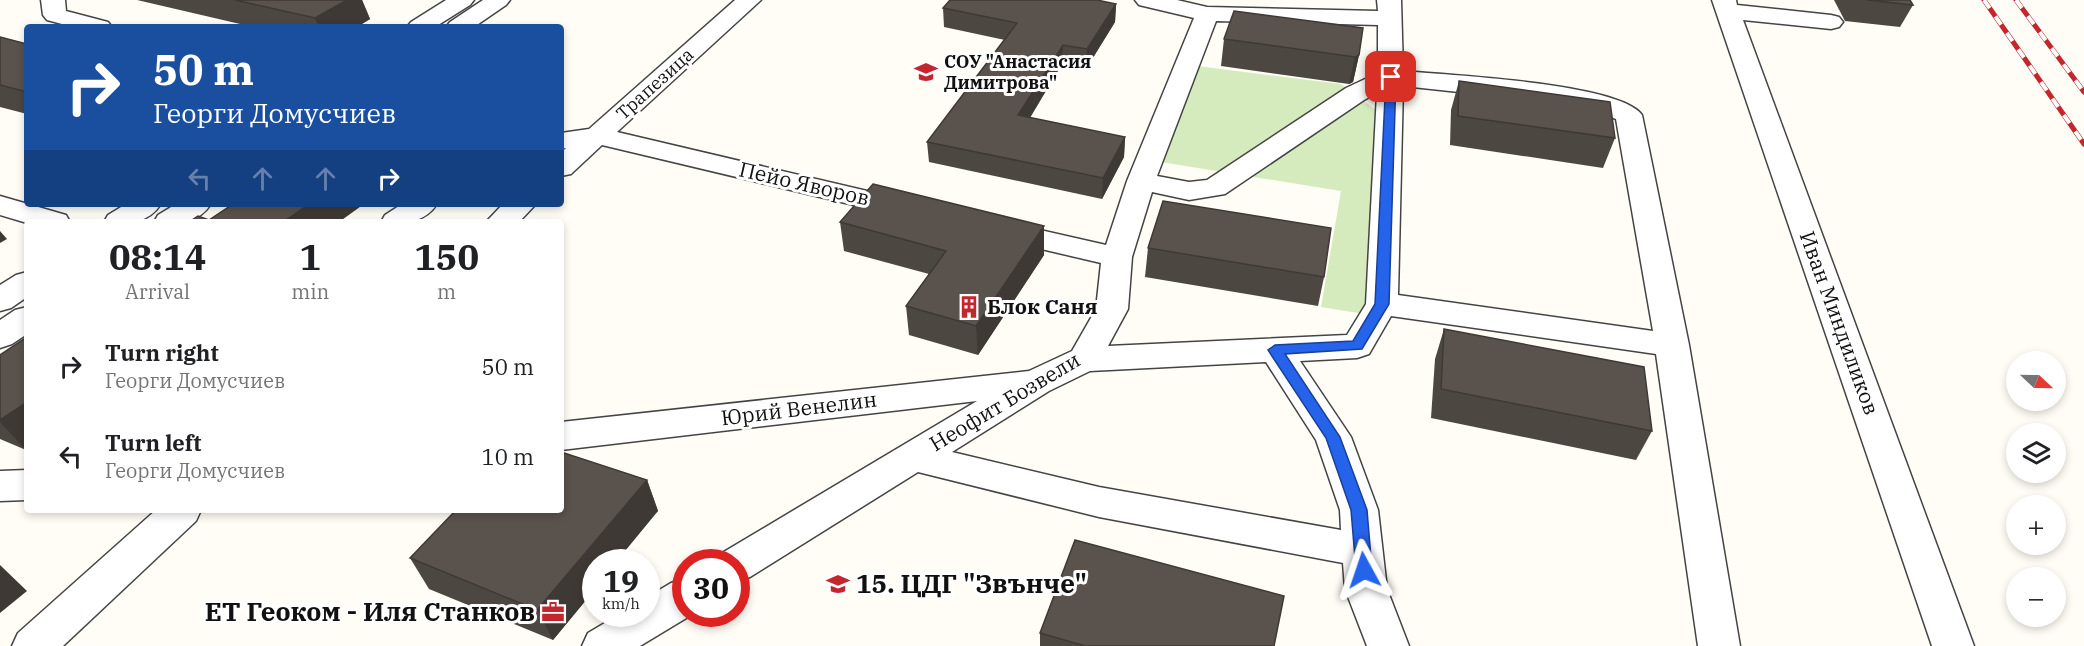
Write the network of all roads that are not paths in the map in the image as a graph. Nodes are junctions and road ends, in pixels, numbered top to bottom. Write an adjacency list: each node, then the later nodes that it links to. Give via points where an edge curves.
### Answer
1 (53, 0): 10 (street, via 55,15)
2 (462, 0): 11 (street)
3 (498, 0): 12 (street)
4 (749, 0): 14 (street, Трапезица)
5 (1147, 0): 8 (street)
6 (1726, 6): 9 (street); 52 (street, Иван Миндиликов)
7 (1390, 9): 8 (street); 13 (street)
8 (1207, 14): 17 (street, Неофит Бозвели)
9 (1831, 22)
10 (89, 24)
11 (425, 24)
12 (462, 24)
13 (1391, 77): 17 (street, via 1354,94 1215,188 1189,191); 33 (street); 36 (street, via 1583,97 1629,115)
14 (597, 136): 15 (street); 16 (street, Трапезица); 23 (street, Пейо Яворов)
15 (564, 141)
16 (564, 165)
17 (1141, 182): 30 (street, Неофит Бозвели)
18 (0, 205): 24 (street)
19 (142, 207): 25 (street)
20 (192, 207): 26 (street)
21 (418, 207): 27 (street)
22 (518, 207): 28 (street)
23 (932, 214)
24 (45, 219)
25 (124, 219)
26 (174, 219)
27 (400, 219)
28 (504, 219)
29 (978, 225): 30 (street)
30 (1117, 257): 38 (street, Неофит Бозвели, via 1112,309)
31 (24, 284): 32 (street)
32 (0, 300)
33 (1382, 304): 36 (street); 37 (street, via 1357,346)
34 (24, 320): 35 (street)
35 (0, 336)
36 (1672, 345): 51 (street)
37 (1275, 350): 38 (street); 45 (street, via 1333,437 1359,510)
38 (1084, 358): 39 (street, Неофит Бозвели)
39 (1036, 382): 40 (street, Юрий Венелин); 41 (street, Неофит Бозвели)
40 (564, 436)
41 (914, 457): 45 (street, via 1100,502); 46 (street, Неофит Бозвели)
42 (24, 485): 43 (street)
43 (0, 486)
44 (179, 513): 48 (street)
45 (1362, 550): 50 (street, via 1366,589)
46 (750, 557)
47 (672, 604): 49 (street)
48 (33, 646)
49 (603, 646)
50 (1388, 646)
51 (1719, 646)
52 (1953, 646)

